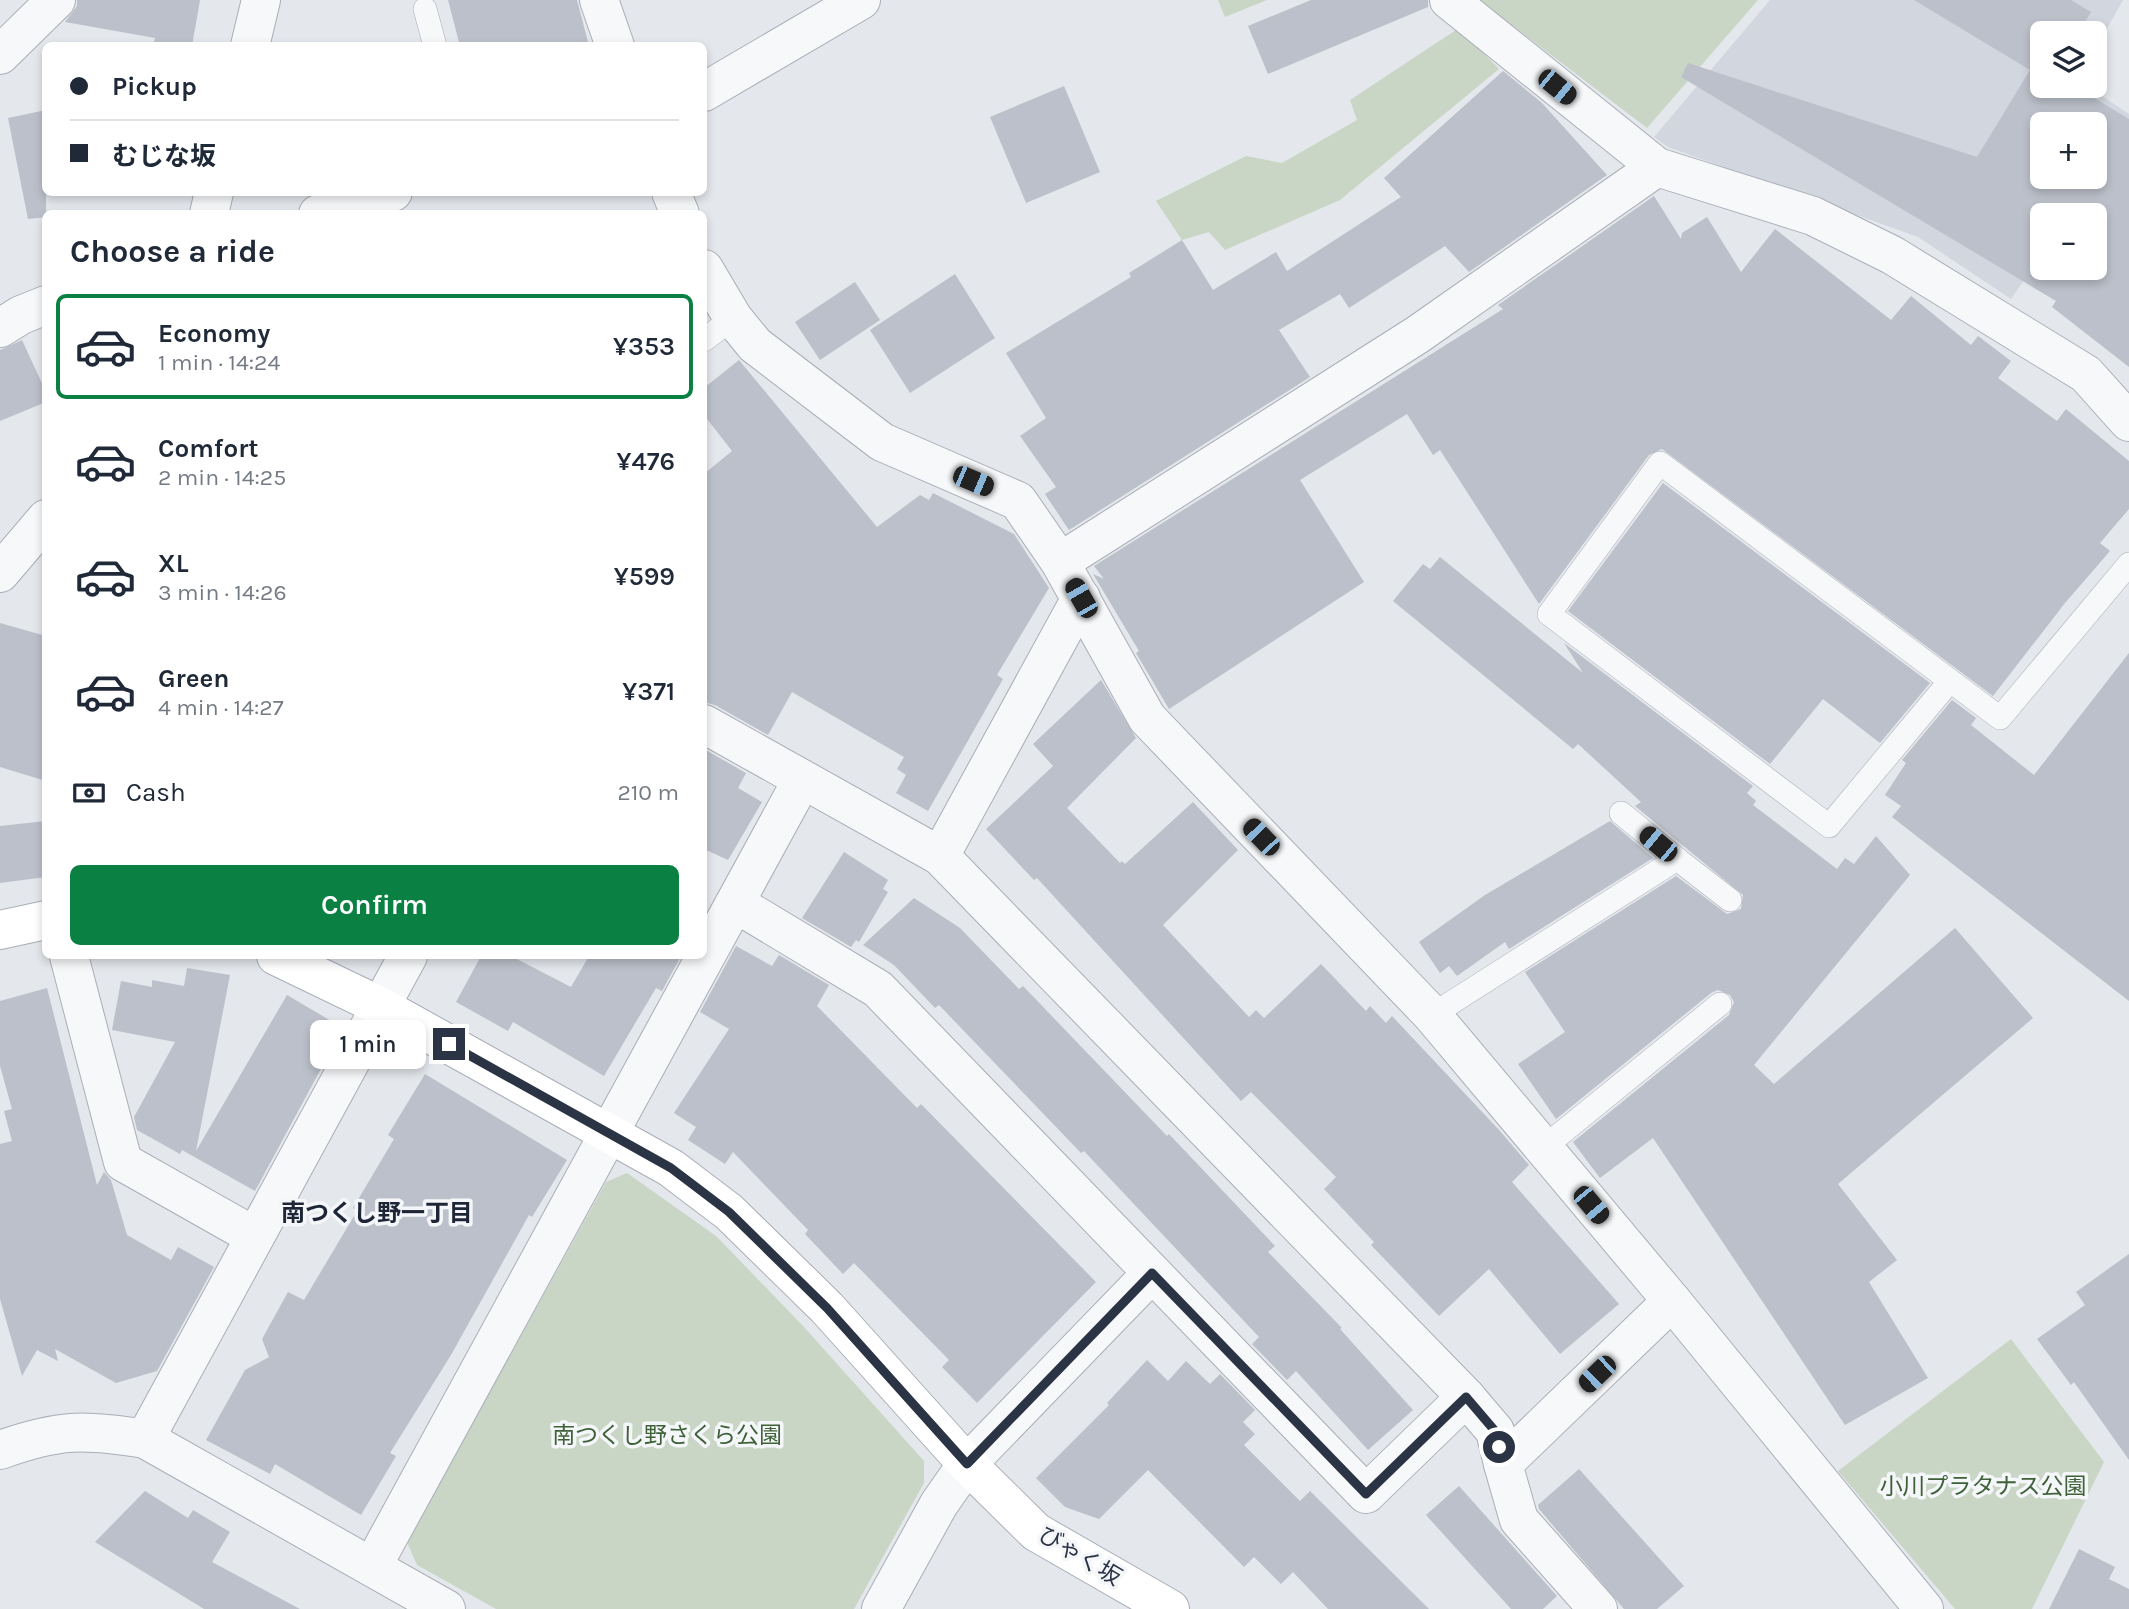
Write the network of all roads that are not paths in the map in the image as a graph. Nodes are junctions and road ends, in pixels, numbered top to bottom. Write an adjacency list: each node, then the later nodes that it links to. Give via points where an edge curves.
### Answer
1 (56, 0): 10 (street)
2 (261, 0): 7 (street)
3 (598, 0): 9 (street)
4 (861, 0): 11 (street)
5 (1449, 0): 12 (street)
6 (425, 9): 8 (lane)
7 (251, 42)
8 (434, 42)
9 (614, 42)
10 (0, 55)
11 (707, 90)
12 (1657, 167): 19 (street, via 1813,216 1892,255 2086,374); 21 (street, via 1417,335)
13 (379, 196): 14 (street)
14 (332, 210)
15 (707, 282): 18 (street)
16 (42, 307): 17 (street)
17 (0, 328)
18 (718, 329): 21 (street, via 755,345 882,442 1018,501)
19 (2129, 422)
20 (42, 524): 23 (street)
21 (1060, 562): 24 (street)
22 (2129, 564): 25 (lane, via 2000,718)
23 (0, 573)
24 (1081, 598): 29 (street); 42 (street, via 1147,718)
25 (1949, 682): 25 (lane, via 1829,826 1549,614 1660,463)
26 (707, 726): 27 (street)
27 (803, 779): 29 (street); 32 (street)
28 (1621, 813): 30 (lane)
29 (940, 856): 48 (street)
30 (1676, 859): 31 (lane); 42 (lane)
31 (1730, 901)
32 (735, 904): 35 (street); 46 (street, via 878,989)
33 (42, 921): 34 (street)
34 (0, 930)
35 (707, 955)
36 (70, 959): 45 (street, via 123,1162)
37 (282, 959): 41 (street, びゃく坂)
38 (406, 959): 41 (street)
39 (705, 959): 43 (street)
40 (1720, 1004): 44 (lane)
41 (380, 1006): 43 (street, びゃく坂); 45 (street)
42 (1432, 1015): 44 (street)
43 (609, 1133): 51 (street, びゃく坂, via 671,1168 729,1212 827,1308); 53 (street)
44 (1543, 1147): 47 (street)
45 (254, 1237): 49 (street)
46 (1152, 1273): 48 (street, via 1366,1494); 51 (street)
47 (1672, 1301): 52 (street); 58 (street)
48 (1466, 1397): 52 (street, via 1495,1431)
49 (145, 1439): 50 (street, via 95,1431 46,1434); 53 (street)
50 (0, 1450)
51 (967, 1464): 55 (street, via 939,1504); 56 (street, びゃく坂, via 1037,1532)
52 (1503, 1464): 57 (street, via 1519,1520)
53 (372, 1567): 54 (street)
54 (446, 1609)
55 (881, 1609)
56 (1170, 1609)
57 (1598, 1609)
58 (1924, 1609)

